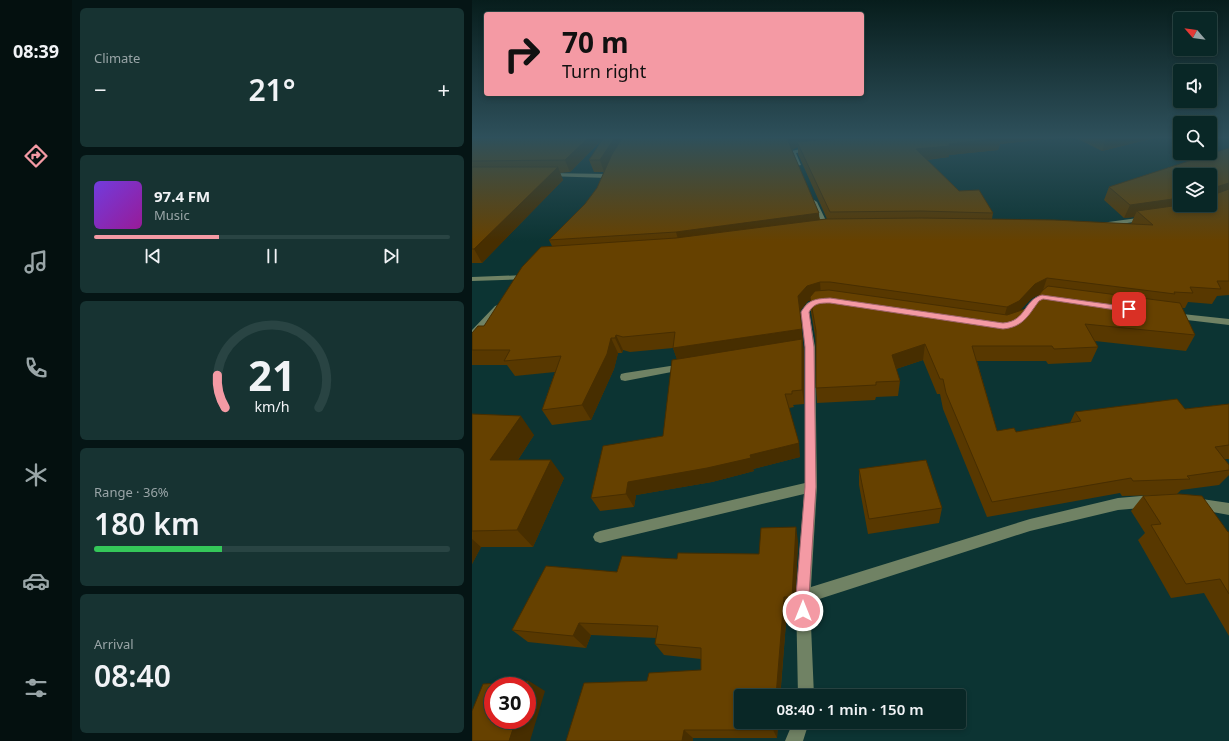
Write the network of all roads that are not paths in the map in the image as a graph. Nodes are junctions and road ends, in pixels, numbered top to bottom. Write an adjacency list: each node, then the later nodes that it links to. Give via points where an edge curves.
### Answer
1 (539, 175): 2 (street)
2 (608, 176)
3 (811, 195): 6 (street)
4 (1152, 218): 5 (street)
5 (1091, 226)
6 (826, 230)
7 (472, 279): 8 (street, via 529,275)
8 (517, 288)
9 (830, 301): 16 (street, via 816,301 806,308 805,312)
10 (502, 304): 13 (street)
11 (1164, 314): 12 (street)
12 (1229, 322)
13 (472, 336)
14 (694, 366): 15 (street)
15 (625, 376)
16 (810, 487): 20 (street); 21 (street)
17 (1166, 501): 21 (street, via 1118,504 1030,526)
18 (1229, 509): 19 (street, via 1191,503)
19 (1206, 516)
20 (600, 537)
21 (802, 596): 22 (street)
22 (806, 689)
23 (798, 729): 24 (street)
24 (794, 741)

